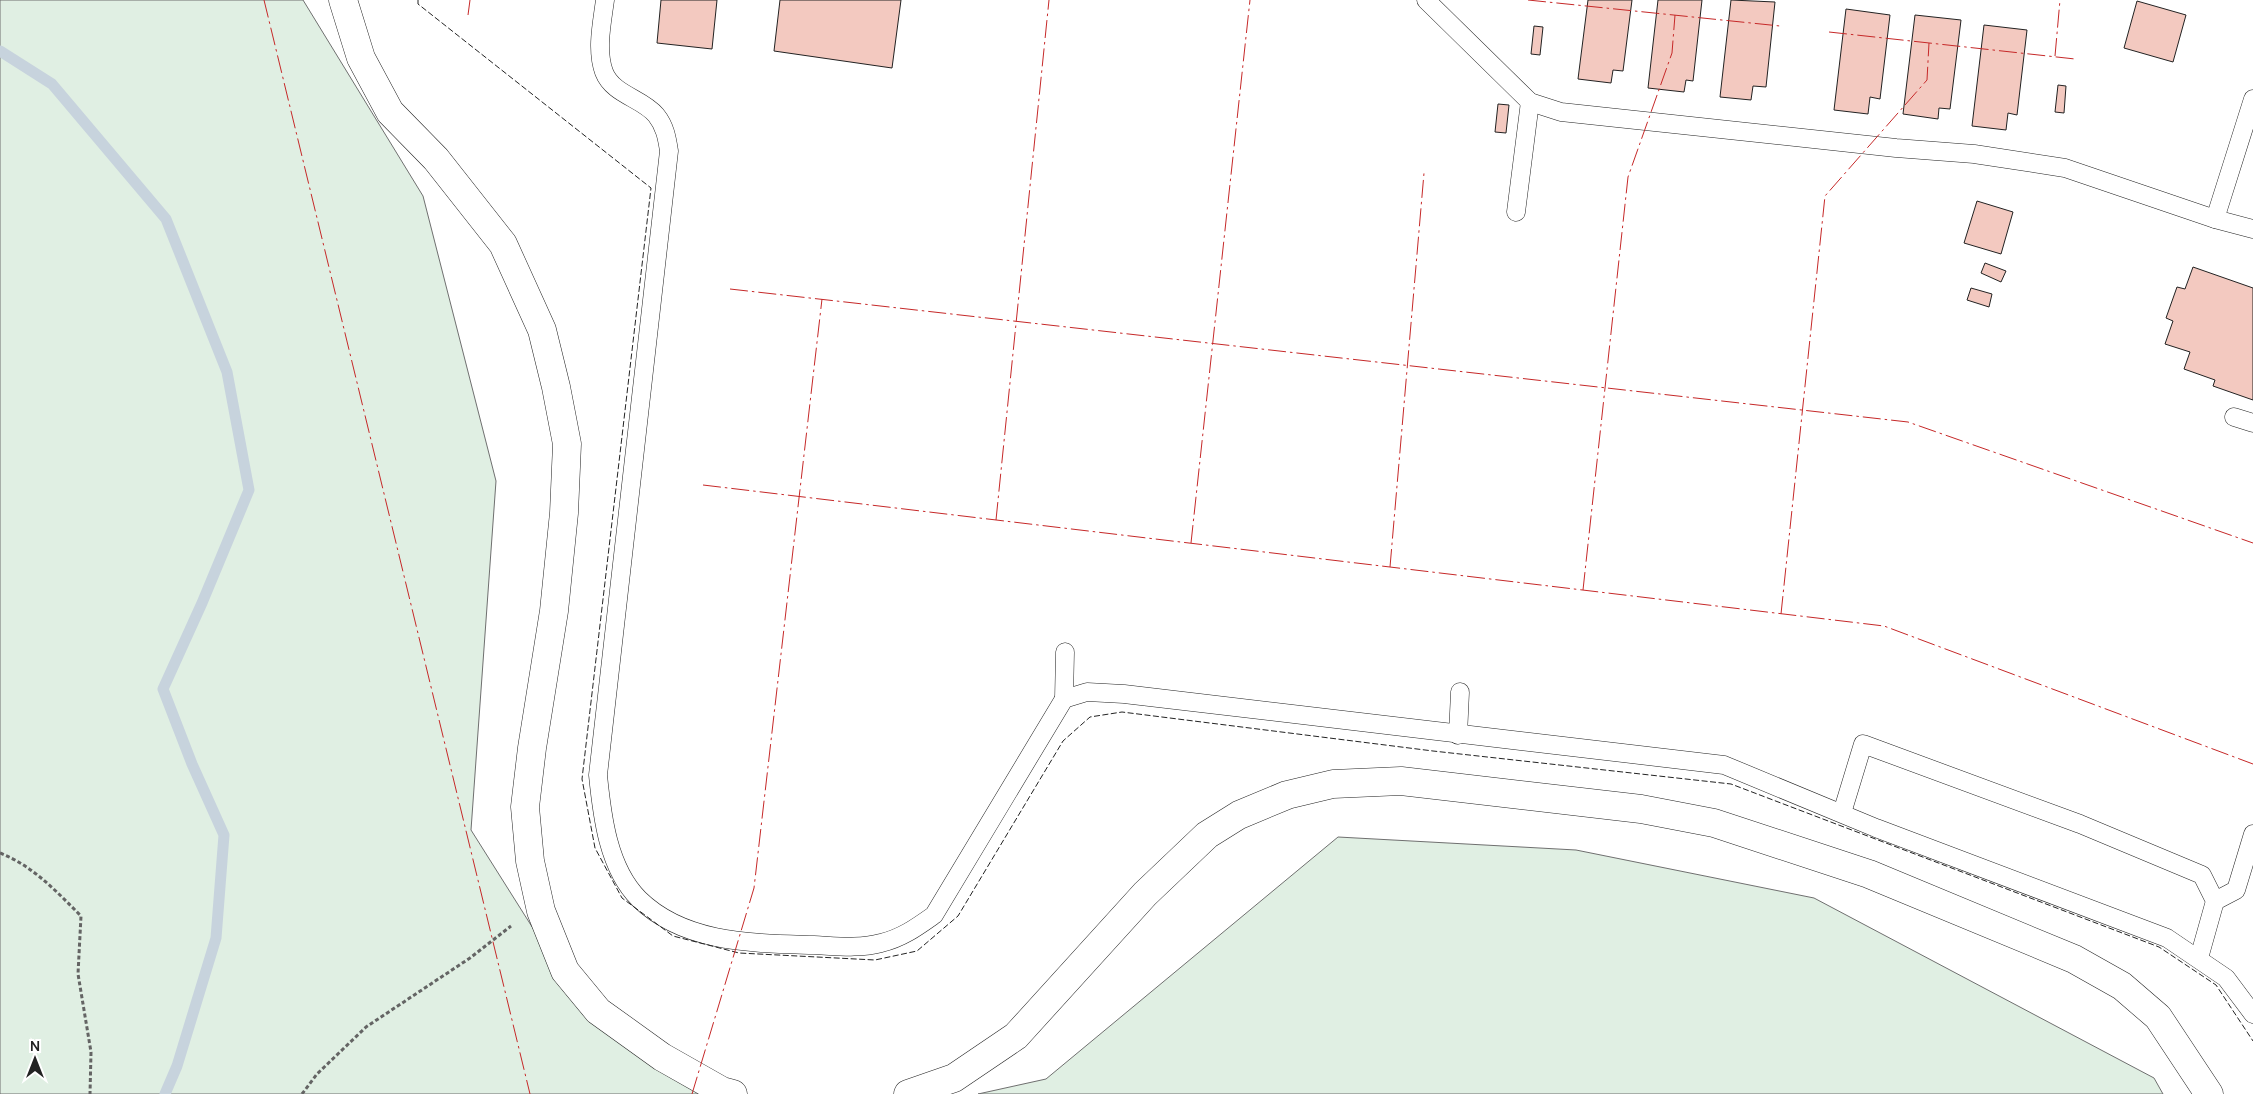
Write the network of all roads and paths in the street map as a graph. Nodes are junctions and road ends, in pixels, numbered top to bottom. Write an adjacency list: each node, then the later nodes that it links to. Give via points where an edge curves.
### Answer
1 (343, 0): 19 (street, via 361,58 390,112 436,159 503,244 542,330 556,387 567,444 564,513 554,611 525,807 530,861)
2 (605, 0): 13 (lane, via 600,52 604,73 615,88 656,115 666,132 669,151 598,775 610,845 623,877 638,898 659,914 686,928 740,943 855,947 881,943 906,934 934,915)
3 (1426, 0): 5 (lane)
4 (2253, 99): 7 (lane)
5 (1530, 102): 6 (lane); 7 (lane, via 1561,112 1974,154 2065,168)
6 (1516, 212)
7 (2215, 219): 8 (lane)
8 (2253, 229)
9 (2234, 417): 10 (lane)
10 (2253, 423)
11 (1065, 652): 13 (lane)
12 (1460, 692): 14 (lane)
13 (1064, 699): 14 (lane, via 1087,692 1124,694)
14 (1458, 735): 15 (lane, via 1724,765)
15 (1842, 814): 18 (lane, via 1863,744 2080,824 2202,875); 20 (lane, via 2167,938)
16 (2253, 834): 18 (lane, via 2236,890)
17 (0, 853): 22 (path, via 20,861 81,916 78,974 92,1052)
18 (2215, 901): 20 (lane)
19 (541, 911): 23 (path, via 508,928 470,958 366,1027 317,1074); 24 (street, via 565,970 598,1011 662,1056 722,1091)
20 (2199, 958): 21 (lane, via 2226,978)
21 (2253, 1014)
22 (90, 1094)
23 (302, 1094)
24 (733, 1094)
25 (908, 1094): 26 (street, via 954,1078 1016,1036 1145,894 1207,836 1238,815 1286,795 1333,784 1401,780 1641,809 1714,823 1869,874 2074,959 2122,986 2158,1017)
26 (2209, 1094)

